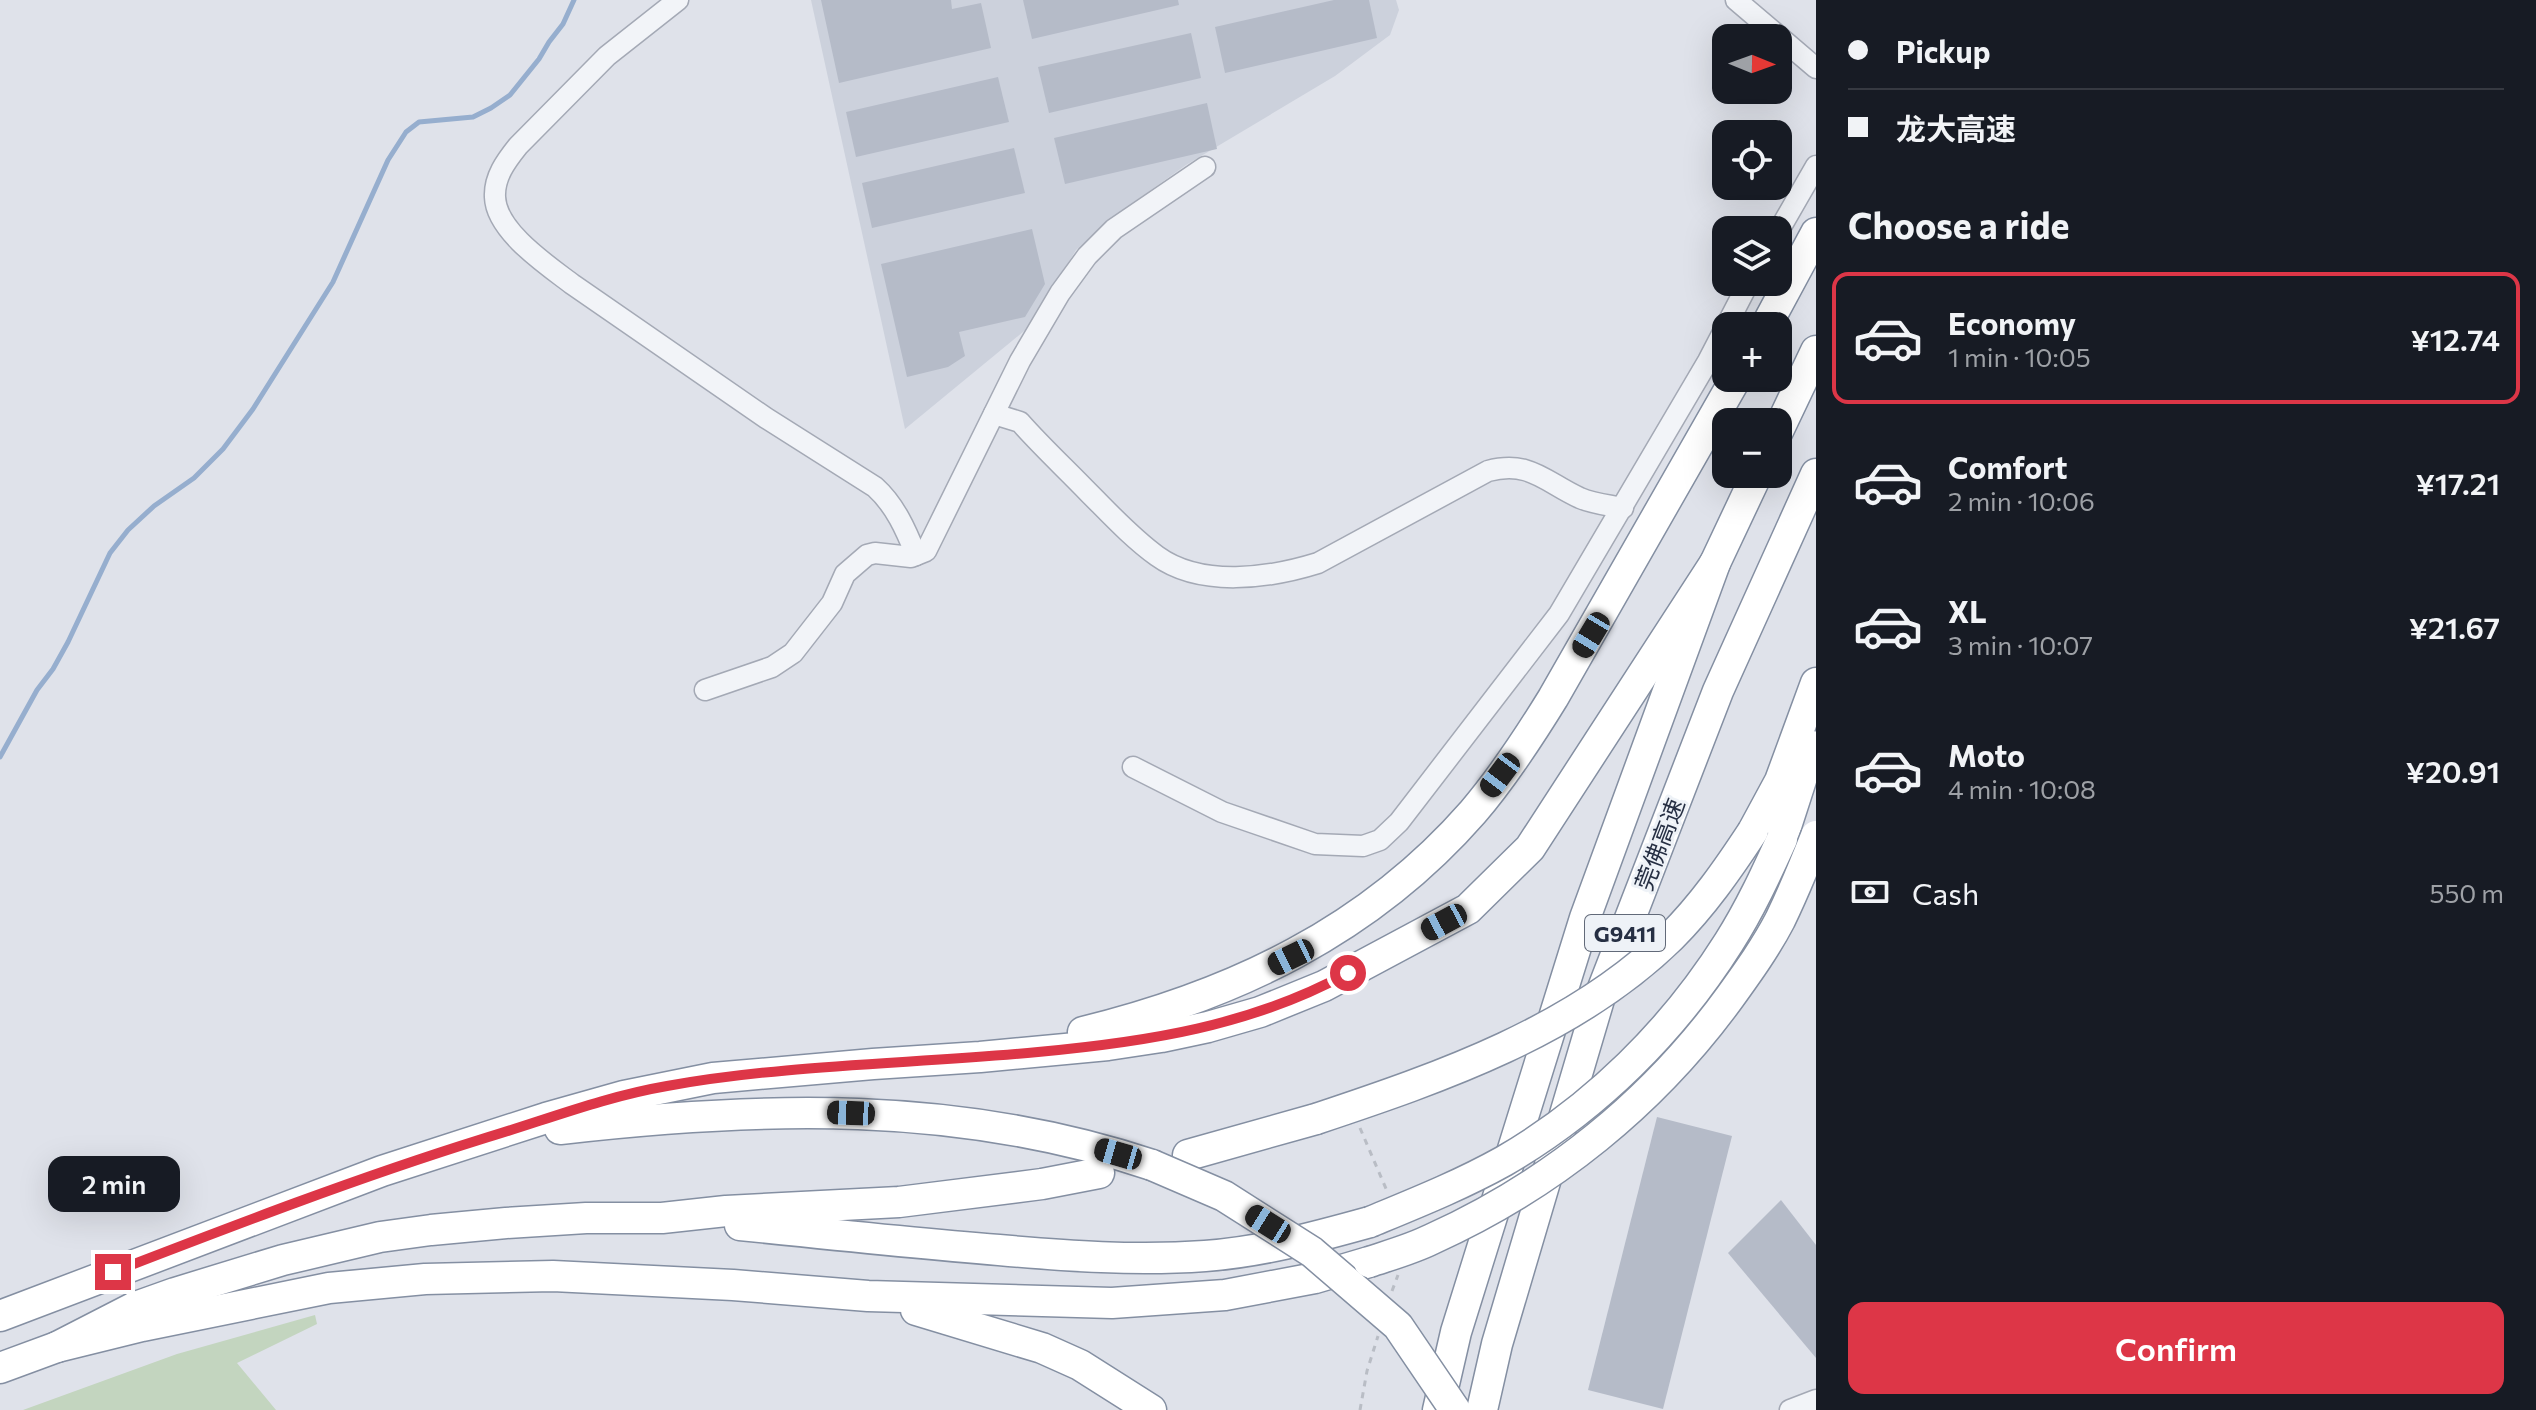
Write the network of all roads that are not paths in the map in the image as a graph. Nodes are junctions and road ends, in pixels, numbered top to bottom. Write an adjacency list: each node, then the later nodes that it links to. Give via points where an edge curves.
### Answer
1 (678, 0): 17 (street, via 607,56 518,146 498,177 494,196 499,214 523,243 572,284 875,487 898,517)
2 (1736, 0): 3 (street)
3 (1816, 68)
4 (1816, 166): 6 (street)
5 (1205, 167): 13 (street, via 1114,229 1087,256 1033,337)
6 (1787, 216)
7 (1816, 233): 9 (highway)
8 (1742, 296): 16 (street)
9 (1774, 312)
10 (1816, 351): 12 (highway)
11 (1728, 392): 25 (highway, via 1530,734 1474,810 1414,871 1336,931 1247,979 1150,1015)
12 (1789, 408)
13 (994, 414): 16 (street, via 1020,422 1159,558 1215,575 1271,574 1318,563 1478,476 1505,467 1523,468 1581,498); 17 (street, via 931,544)
14 (1816, 474): 38 (highway, 莞佛高速 / G9411, via 1718,691 1600,996)
15 (1750, 488): 18 (highway, 莞佛高速 / G9411)
16 (1623, 508): 22 (street, via 1559,614 1380,840 1363,846 1315,844 1222,812)
17 (916, 555): 20 (street, via 867,555 845,574 832,603 793,653 772,667)
18 (1715, 563): 25 (highway, via 1530,848 1468,909 1324,986 1260,1012 1161,1037); 36 (highway, 莞佛高速 / G9411, via 1585,918 1456,1332)
19 (1816, 683): 23 (highway, via 1780,781)
20 (705, 690)
21 (1816, 729): 23 (highway, via 1798,796)
22 (1133, 767)
23 (1768, 835): 27 (highway, bridge, via 1670,937 1608,990 1533,1033 1316,1119); 29 (highway, bridge, via 1756,895 1709,972 1618,1076 1504,1160 1370,1222 1256,1249 1147,1258 975,1248)
24 (1816, 836): 30 (highway, bridge, via 1779,922 1709,1026 1658,1084 1575,1156 1429,1241 1315,1278 1169,1301)
25 (980, 1057): 26 (highway, via 688,1082)
26 (483, 1139): 31 (highway, via 272,1211); 37 (highway, bridge, via 681,1116 790,1111 981,1124 1076,1142 1152,1165 1224,1196 1312,1252 1398,1326)
27 (1188, 1155)
28 (1099, 1173): 29 (highway, via 899,1202)
29 (662, 1218): 32 (highway, via 586,1218 380,1237 240,1272 133,1308)
30 (868, 1296): 32 (highway, via 673,1281 425,1279 283,1296); 35 (highway, via 1042,1348 1080,1365)
31 (0, 1316)
32 (57, 1347): 33 (highway)
33 (0, 1368)
34 (1816, 1400): 39 (street)
35 (1151, 1410)
36 (1438, 1410)
37 (1455, 1410)
38 (1482, 1410)
39 (1790, 1410)

